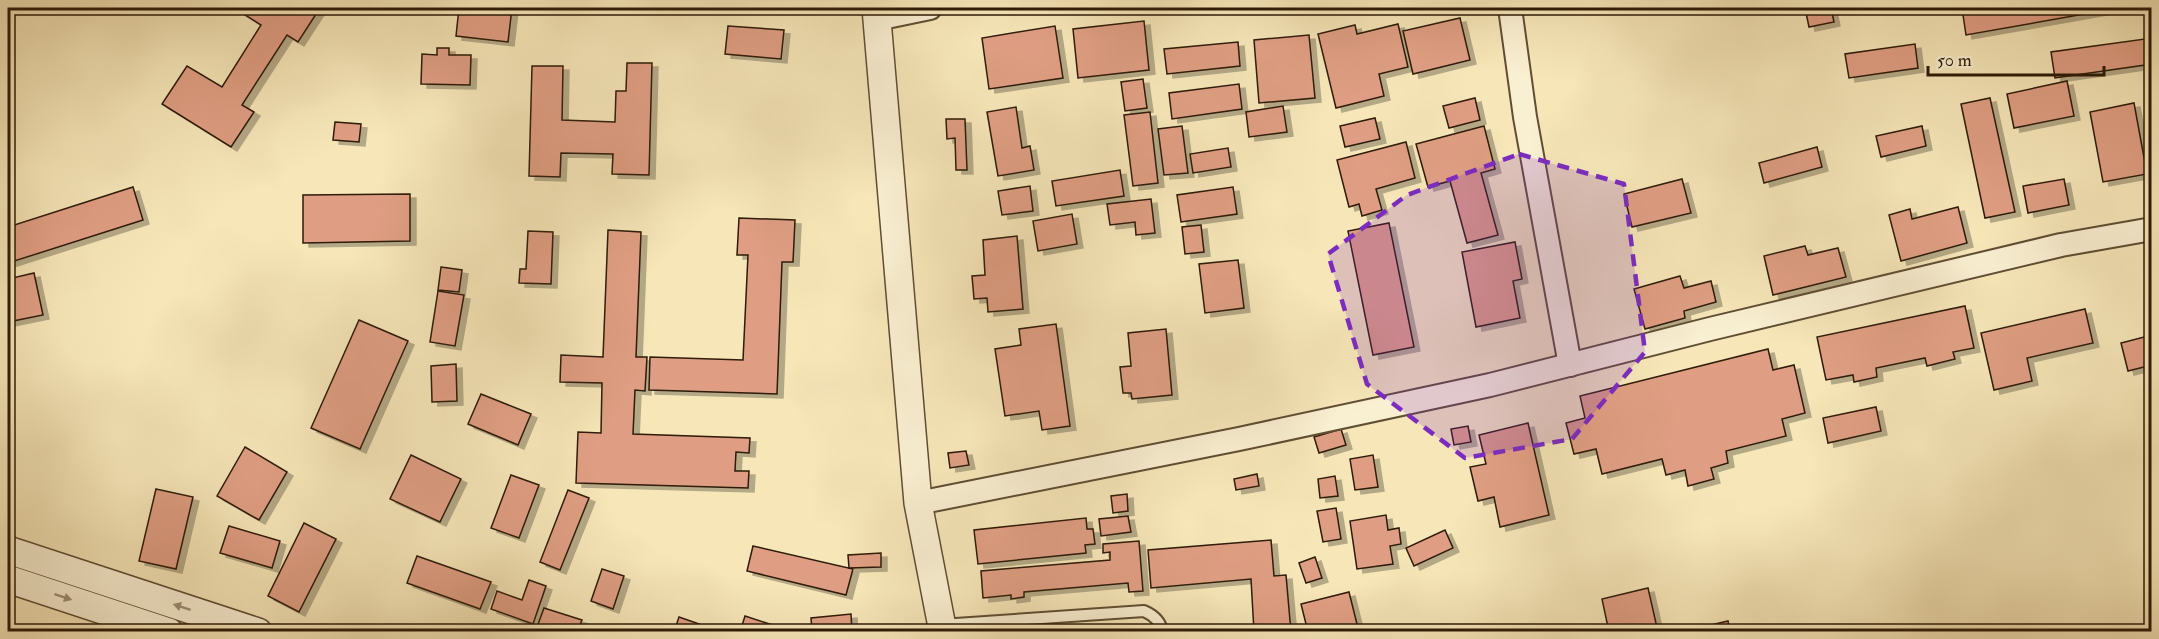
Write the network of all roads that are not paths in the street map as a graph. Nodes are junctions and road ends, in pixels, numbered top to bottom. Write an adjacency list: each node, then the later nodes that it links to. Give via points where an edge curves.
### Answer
1 (930, 8): 3 (street)
2 (1509, 8): 5 (street)
3 (876, 13): 6 (street)
4 (2151, 230): 5 (street, via 2061,245)
5 (1570, 365): 6 (street, via 1251,437)
6 (918, 503): 9 (street)
7 (8, 550): 11 (street, one-way to 7)
8 (8, 579): 10 (street, one-way to 10)
9 (941, 629): 12 (lane, via 1144,610 1153,616)
10 (169, 632)
11 (258, 632)
12 (1162, 632)

